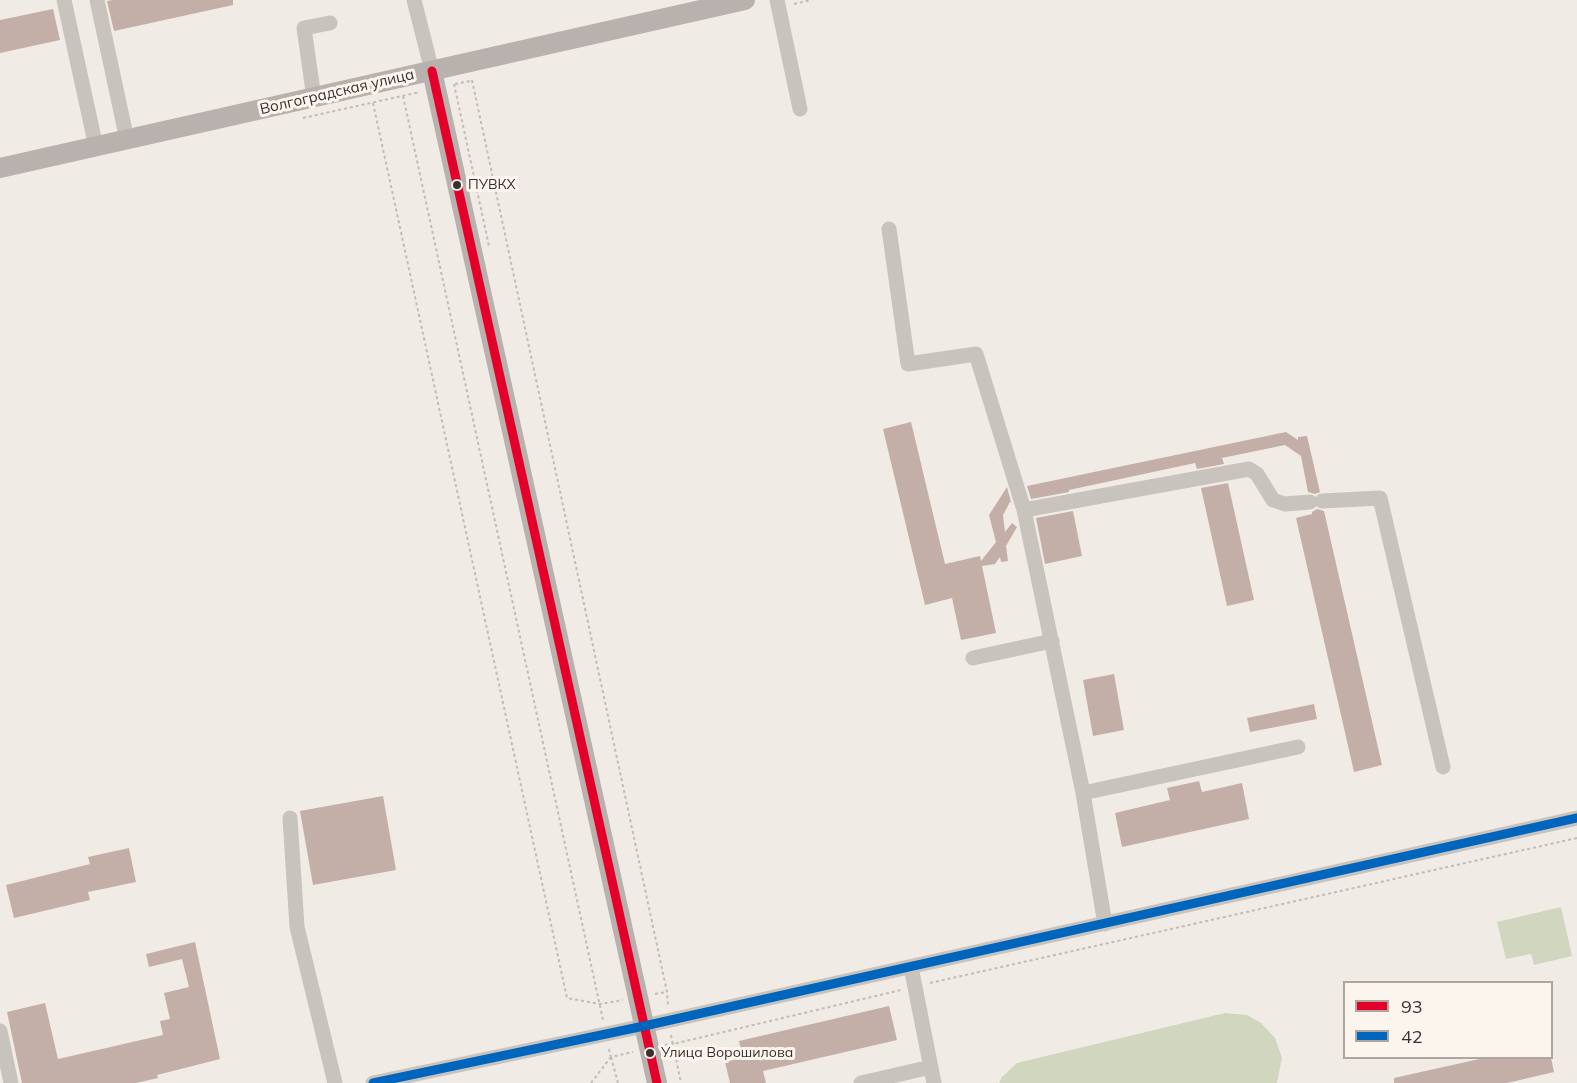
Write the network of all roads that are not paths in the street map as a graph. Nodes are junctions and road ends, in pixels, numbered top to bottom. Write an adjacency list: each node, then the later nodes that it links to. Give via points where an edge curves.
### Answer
1 (64, 0): 11 (street)
2 (97, 0): 10 (street)
3 (414, 0): 7 (street)
4 (745, 0): 7 (main road, Волгоградская улица)
5 (777, 0): 9 (street)
6 (330, 23): 8 (street, via 304,28)
7 (432, 71): 8 (main road, Волгоградская улица); 24 (main road)
8 (314, 98): 10 (main road, Волгоградская улица)
9 (800, 109)
10 (127, 140): 11 (main road, Волгоградская улица)
11 (96, 147): 12 (main road, Волгоградская улица)
12 (0, 168)
13 (889, 229): 14 (street, via 908,364 976,354)
14 (1024, 510): 15 (street); 18 (street, via 1249,469 1257,474 1273,500 1285,504 1380,498)
15 (1052, 641): 16 (street); 19 (street)
16 (973, 658)
17 (1298, 747): 19 (street)
18 (1443, 766)
19 (1083, 793): 22 (street)
20 (290, 818): 29 (street, via 297,927)
21 (1577, 818): 22 (street)
22 (1105, 924): 23 (street)
23 (912, 967): 24 (street); 27 (street)
24 (644, 1026): 30 (street); 31 (main road)
25 (0, 1031): 26 (street)
26 (3, 1057): 28 (street)
27 (931, 1067): 32 (street); 33 (street)
28 (11, 1083)
29 (334, 1083)
30 (373, 1083)
31 (657, 1083)
32 (861, 1083)
33 (934, 1083)

